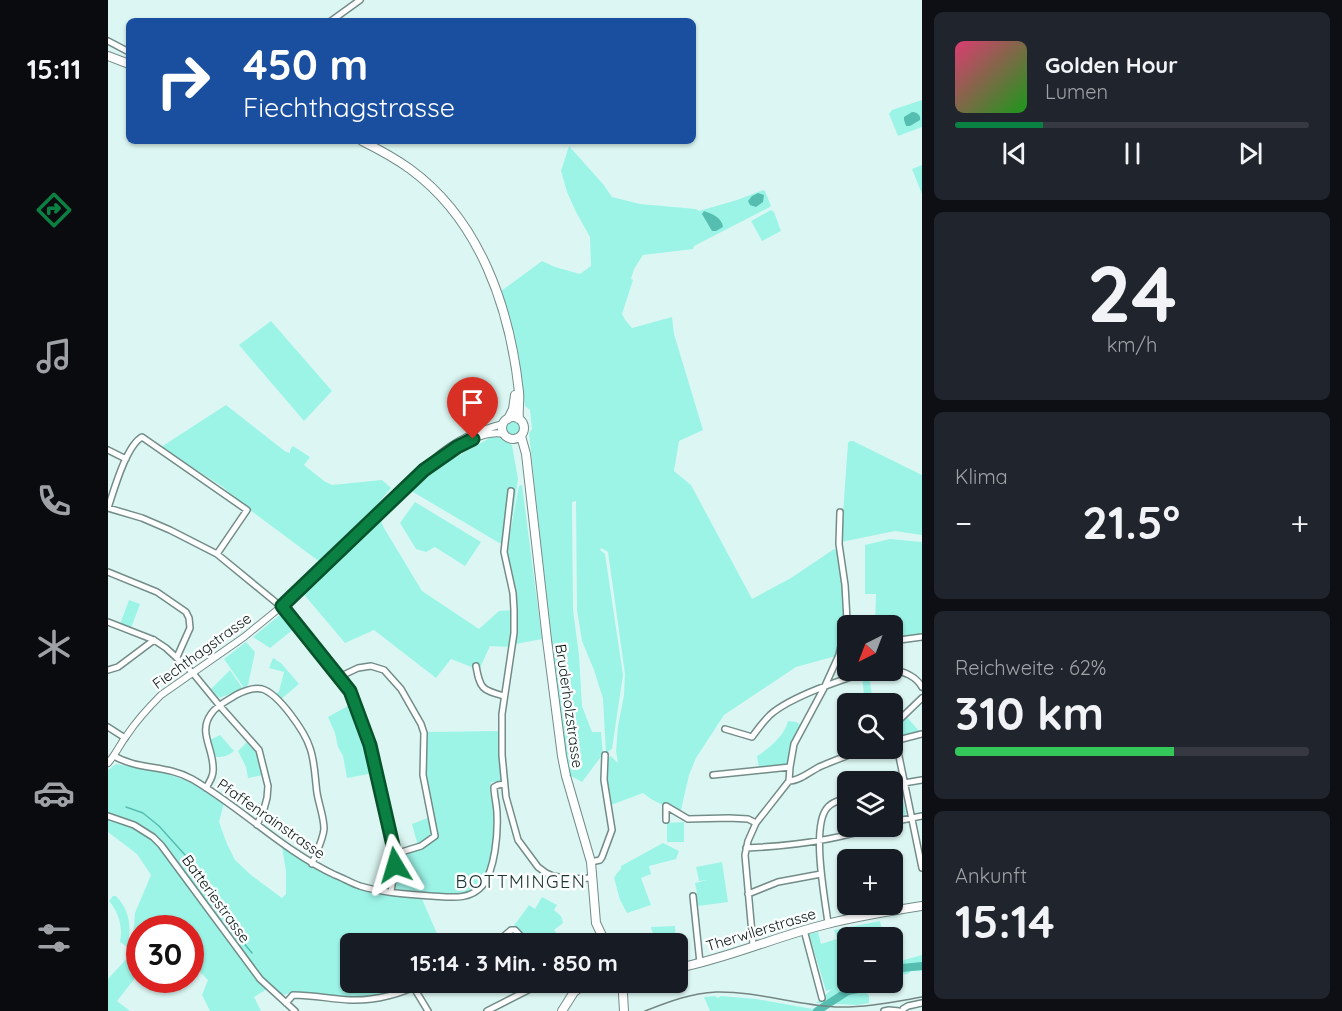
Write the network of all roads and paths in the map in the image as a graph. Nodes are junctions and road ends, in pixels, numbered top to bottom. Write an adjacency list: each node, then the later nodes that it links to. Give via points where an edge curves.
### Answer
1 (360, 0): 2 (street)
2 (335, 18)
3 (108, 41): 4 (street)
4 (126, 50)
5 (108, 56): 6 (main road)
6 (126, 63)
7 (368, 144): 8 (main road, Bruderholzstrasse, via 429,185 473,239 500,298)
8 (517, 375): 9 (main road, Bruderholzstrasse); 10 (main road, Bruderholzstrasse, via 513,411)
9 (519, 419): 10 (main road); 12 (main road, Bruderholzstrasse, via 524,426)
10 (506, 421): 11 (main road, Bruderholzstrasse); 17 (street, Fiechthagstrasse, via 459,439)
11 (504, 434): 13 (main road); 17 (street, Fiechthagstrasse, via 473,439)
12 (521, 436): 13 (main road); 16 (main road, Bruderholzstrasse)
13 (513, 439): 16 (main road, Bruderholzstrasse)
14 (108, 450): 15 (street)
15 (126, 459): 19 (street); 21 (street, via 142,437 247,510)
16 (527, 466): 72 (main road, Bruderholzstrasse, via 561,756)
17 (424, 470): 23 (street, Fiechthagstrasse)
18 (511, 491): 39 (street, via 504,552 513,592 514,633)
19 (108, 508): 21 (street, via 142,518)
20 (840, 512): 24 (street, via 839,544)
21 (217, 554): 23 (street)
22 (108, 572): 29 (street, via 157,592 186,612 190,628)
23 (282, 606): 33 (street, Fiechthagstrasse); 35 (street)
24 (848, 615)
25 (108, 622): 27 (street)
26 (922, 637): 28 (street)
27 (153, 640): 29 (street); 32 (street)
28 (903, 640)
29 (177, 657): 33 (street)
30 (837, 657): 38 (street)
31 (476, 666): 39 (street, via 481,687)
32 (108, 670)
33 (192, 672): 41 (street); 46 (street, Fiechthagstrasse, via 150,706)
34 (903, 673): 37 (street, via 918,680)
35 (339, 677): 70 (street, via 350,691 370,745); 70 (street, via 358,668 384,670 422,724 423,774 435,836 421,846)
36 (843, 681): 38 (street)
37 (922, 687)
38 (824, 688): 44 (street, via 784,705 752,737); 52 (street, via 794,744)
39 (504, 696): 57 (street)
40 (922, 698): 42 (street)
41 (219, 705): 58 (street, via 209,716 205,729 213,766); 66 (street, via 259,750 268,786); 73 (street, via 251,689 262,689 270,693 304,735 313,761 324,831)
42 (903, 717)
43 (108, 727): 46 (street)
44 (725, 729)
45 (922, 734): 47 (street)
46 (125, 738): 51 (street, Fiechthagstrasse)
47 (903, 739)
48 (605, 755): 72 (street, via 604,780 612,830 602,857)
49 (839, 759): 55 (street)
50 (898, 759): 56 (street)
51 (110, 760): 58 (street, Pfaffenrainstrasse, via 170,770)
52 (790, 767): 53 (street); 55 (street)
53 (713, 775)
54 (922, 780): 56 (street)
55 (789, 781): 65 (street)
56 (904, 783): 62 (street)
57 (504, 784): 76 (street, via 518,840 538,867 553,876); 77 (street, Pfaffenrainstrasse, via 494,787 495,847 489,874 482,885 473,893 452,897)
58 (206, 788): 66 (street, Pfaffenrainstrasse)
59 (837, 802): 68 (street, via 826,808 820,824)
60 (108, 816): 93 (street, Batteriestrasse, via 134,825 161,845 260,979)
61 (922, 816): 62 (street)
62 (911, 818): 64 (street); 71 (street)
63 (666, 820): 65 (street, via 666,807 688,819 748,819)
64 (903, 820)
65 (756, 823): 69 (street)
66 (256, 825): 73 (street, Pfaffenrainstrasse)
67 (844, 837): 68 (street)
68 (820, 842): 69 (street); 75 (street)
69 (746, 848): 78 (street)
70 (395, 854): 77 (street)
71 (921, 857): 74 (street)
72 (591, 862): 76 (main road, Bruderholzstrasse)
73 (312, 864): 77 (street, Pfaffenrainstrasse, via 357,885)
74 (922, 868)
75 (821, 874): 78 (street, via 778,882); 81 (street)
76 (592, 878): 83 (main road, Bruderholzstrasse)
77 (391, 892)
78 (748, 894): 84 (street)
79 (693, 896): 85 (street)
80 (922, 906): 81 (main road, Therwilerstrasse)
81 (828, 923): 82 (main road, Therwilerstrasse)
82 (804, 930): 84 (main road, Therwilerstrasse); 92 (street)
83 (600, 933)
84 (753, 945): 85 (main road, Therwilerstrasse)
85 (700, 963): 86 (main road, Therwilerstrasse)
86 (688, 966)
87 (397, 993): 93 (street, via 353,1000 293,994)
88 (417, 993): 96 (street)
89 (522, 993): 97 (street)
90 (573, 993): 98 (main road)
91 (623, 994): 99 (main road)
92 (822, 999)
93 (286, 1003): 95 (street, Batteriestrasse)
94 (922, 1004): 101 (street)
95 (295, 1011)
96 (428, 1011)
97 (487, 1011)
98 (562, 1011)
99 (624, 1011)
100 (884, 1011): 101 (street)
101 (901, 1011)

